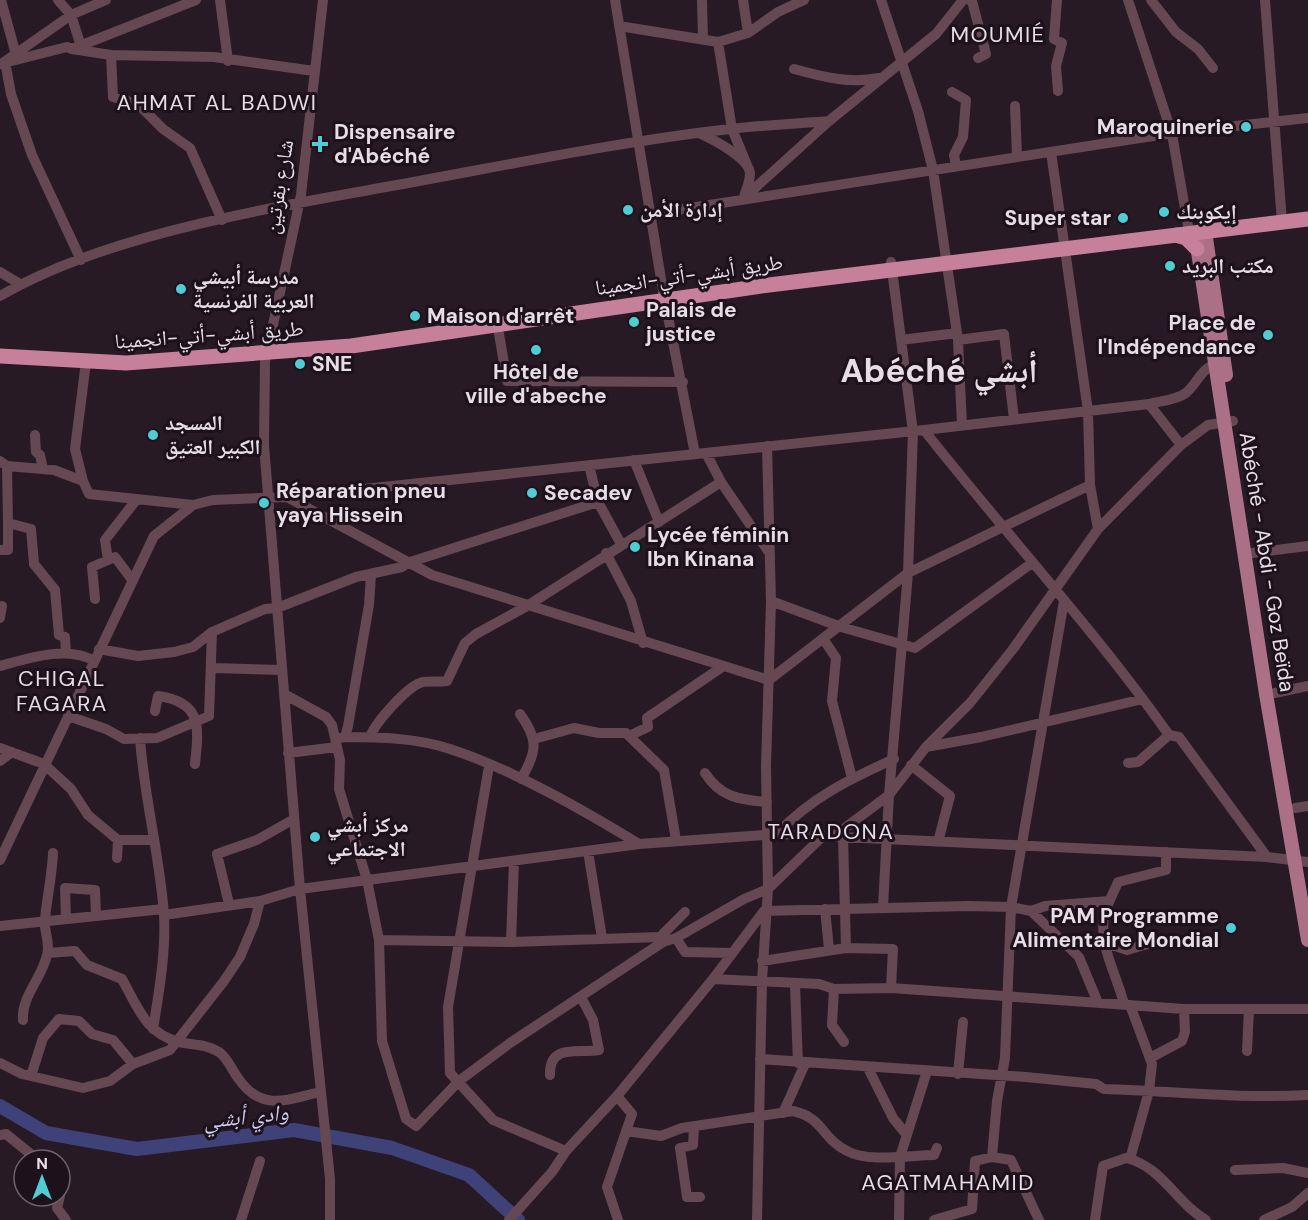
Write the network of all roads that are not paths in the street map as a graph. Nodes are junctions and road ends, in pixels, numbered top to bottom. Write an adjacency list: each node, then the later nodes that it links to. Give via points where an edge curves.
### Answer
1 (1, 0): 26 (street)
2 (58, 0): 20 (street)
3 (106, 0): 20 (street)
4 (196, 0): 25 (street)
5 (220, 0): 29 (street)
6 (323, 0): 34 (street, شارع بقرتين)
7 (615, 0): 21 (street)
8 (702, 0): 23 (street)
9 (743, 0): 22 (street)
10 (775, 0): 19 (street)
11 (804, 0): 19 (street)
12 (881, 0): 30 (street)
13 (963, 0): 30 (street, via 936,33)
14 (972, 0): 28 (street, via 987,54)
15 (1057, 0): 36 (street, via 1054,39 1062,43 1056,66)
16 (1128, 0): 44 (street)
17 (1151, 0): 32 (street, via 1176,32 1198,49)
18 (1264, 0): 41 (street)
19 (778, 12): 22 (street)
20 (71, 15): 25 (street); 26 (street)
21 (619, 26): 23 (street); 45 (street)
22 (748, 33): 24 (street)
23 (703, 39): 24 (street)
24 (718, 42): 42 (street)
25 (77, 47): 27 (street); 31 (street)
26 (15, 51): 31 (street)
27 (111, 55): 29 (street, via 214,57); 57 (street, via 113,97 138,104 190,148)
28 (978, 58)
29 (228, 61): 34 (street)
30 (903, 62): 35 (street); 50 (street)
31 (1, 63): 63 (street, via 6,67 32,155)
32 (1213, 68)
33 (794, 69): 35 (street, via 840,80)
34 (314, 71): 52 (street, شارع بقرتين)
35 (883, 78): 40 (street)
36 (1058, 91)
37 (952, 92): 49 (street, via 966,100 963,136 954,155)
38 (1014, 106): 47 (street)
39 (1308, 118): 41 (street)
40 (829, 121): 42 (street); 51 (street)
41 (1274, 123): 44 (street); 55 (street)
42 (732, 129): 43 (street); 48 (street)
43 (699, 133): 45 (street); 48 (street)
44 (1172, 134): 46 (street); 58 (street)
45 (640, 142): 52 (street); 54 (street)
46 (1051, 152): 47 (street); 61 (street)
47 (1017, 156): 49 (street)
48 (747, 165): 51 (street, via 750,173)
49 (956, 166): 50 (street)
50 (933, 170): 51 (street); 64 (street)
51 (744, 198): 54 (street)
52 (300, 203): 57 (street); 74 (street, شارع بقرتين)
53 (1308, 211): 55 (highway)
54 (651, 214): 68 (street)
55 (1282, 219): 56 (highway); 58 (highway); 59 (highway)
56 (1308, 219)
57 (222, 220): 63 (street)
58 (1197, 228): 59 (highway); 60 (highway); 61 (highway); 62 (main road)
59 (1222, 229): 62 (highway)
60 (1173, 235): 61 (highway); 62 (highway)
61 (1065, 245): 64 (highway); 80 (street)
62 (1202, 248): 77 (main road); 77 (main road, via 1221,324)
63 (81, 260): 67 (street)
64 (946, 260): 65 (highway); 71 (street)
65 (891, 266): 68 (highway); 72 (street)
66 (0, 272): 67 (street)
67 (20, 284): 69 (street)
68 (664, 295): 70 (highway); 78 (street)
69 (0, 296)
70 (497, 320): 74 (highway, via 411,334); 78 (street, via 507,381)
71 (957, 336): 72 (street); 81 (street, via 1004,334); 83 (street)
72 (901, 340): 84 (street)
73 (0, 346): 74 (highway, via 126,354)
74 (268, 348): 76 (highway, طريق أبشي-أتي-انجمينا, via 178,361); 96 (street, شارع بقرتين, via 264,445)
75 (0, 356): 76 (highway, طريق أبشي-أتي-انجمينا)
76 (86, 362): 93 (street, via 75,449)
77 (1220, 363): 79 (street, via 1199,375 1183,395); 82 (main road)
78 (683, 382): 88 (street)
79 (1149, 404): 80 (street); 87 (street)
80 (1088, 411): 81 (street); 95 (street)
81 (1014, 419): 83 (street)
82 (1229, 421): 87 (street, via 1208,425); 105 (main road)
83 (962, 425): 84 (street)
84 (918, 431): 86 (street); 103 (street); 115 (street)
85 (35, 435): 92 (street, via 36,452)
86 (767, 446): 88 (street); 109 (street)
87 (1182, 446): 104 (street)
88 (701, 454): 89 (street); 94 (street)
89 (634, 460): 91 (street); 101 (street)
90 (4, 464): 92 (street, via 24,470); 102 (street)
91 (589, 465): 97 (street); 99 (street)
92 (43, 468): 93 (street)
93 (83, 481): 98 (street, via 89,494)
94 (721, 482): 101 (street); 109 (street)
95 (1090, 485): 103 (street); 104 (street)
96 (268, 497): 97 (street); 100 (street); 124 (street, شارع بقرتين)
97 (287, 497): 113 (street)
98 (137, 499): 100 (street); 112 (street, via 105,540)
99 (598, 502): 106 (street); 113 (street)
100 (193, 505): 117 (street, via 154,536)
101 (659, 522): 106 (street)
102 (8, 523): 108 (street, via 8,550); 132 (street, via 31,529 34,564 55,590 59,634 65,637)
103 (1000, 527): 114 (street); 115 (street)
104 (1098, 529): 118 (street)
105 (1245, 534): 111 (main road); 188 (main road, Abéché - Abdi - Goz Beïda)
106 (621, 544): 110 (street)
107 (1308, 546): 111 (street)
108 (0, 550)
109 (768, 551): 120 (street)
110 (606, 553): 123 (street); 129 (street, via 631,601)
111 (1252, 553): 140 (main road)
112 (108, 560): 117 (street, via 115,557); 119 (street, via 92,567)
113 (407, 563): 116 (street); 123 (street)
114 (1032, 563): 118 (street); 130 (street, via 915,648)
115 (908, 573): 126 (street); 130 (street)
116 (371, 575): 124 (street, via 356,577); 153 (street, via 366,626)
117 (133, 581): 131 (street)
118 (1055, 589): 121 (street); 154 (street, via 970,703)
119 (95, 599)
120 (771, 601): 126 (street); 138 (street)
121 (1064, 601): 142 (street); 146 (street)
122 (2, 606): 125 (street)
123 (527, 606): 129 (street); 150 (street, via 465,643 447,681 423,682 412,687)
124 (277, 608): 127 (street); 137 (street, شارع بقرتين)
125 (0, 618)
126 (841, 627): 128 (street); 130 (street)
127 (212, 632): 131 (street, via 193,647 174,652 138,656); 136 (street)
128 (824, 640): 138 (street); 166 (street, via 836,658 832,701)
129 (643, 643): 135 (street)
130 (903, 647): 158 (street)
131 (99, 649): 133 (street)
132 (66, 653): 133 (street); 134 (street)
133 (93, 660): 145 (street)
134 (0, 666)
135 (722, 667): 138 (street); 149 (street, via 647,718 648,727)
136 (213, 668): 137 (street); 147 (street, via 209,716)
137 (282, 670): 141 (street, شارع بقرتين)
138 (769, 680): 169 (street)
139 (1308, 686): 140 (street)
140 (1275, 693): 170 (main road)
141 (284, 694): 153 (street, via 326,717); 157 (street, شارع بقرتين)
142 (1143, 699): 146 (street); 148 (street)
143 (154, 711): 147 (street, via 158,696 175,698 185,703)
144 (520, 714): 152 (street)
145 (68, 716): 151 (street, via 124,739); 161 (street)
146 (1045, 721): 154 (street); 180 (street)
147 (197, 722): 151 (street, via 157,738); 162 (street)
148 (1169, 735): 160 (street, via 1138,762); 184 (street, via 1179,737)
149 (629, 736): 152 (street, via 574,728); 177 (street, via 664,770)
150 (370, 737): 153 (street); 164 (street, via 450,749)
151 (140, 738): 176 (street)
152 (534, 739): 167 (street, via 534,758)
153 (339, 741): 157 (street); 190 (street, via 339,789)
154 (926, 747): 163 (street)
155 (0, 748): 156 (street)
156 (12, 752): 159 (street); 161 (street)
157 (288, 753): 171 (street, شارع بقرتين)
158 (894, 759): 166 (street); 168 (street)
159 (0, 761)
160 (1128, 762)
161 (44, 764): 175 (street, via 71,789 88,815); 186 (street)
162 (195, 764)
163 (911, 765): 168 (street); 178 (street, via 950,796)
164 (489, 766): 167 (street); 189 (street)
165 (705, 772): 169 (street, via 713,786 738,800)
166 (852, 778): 172 (street, via 820,796)
167 (521, 779): 179 (street)
168 (889, 795): 173 (street); 174 (street)
169 (766, 802): 172 (street)
170 (1301, 807): 188 (main road)
171 (294, 819): 192 (street, شارع بقرتين); 196 (street, via 258,840 217,854)
172 (772, 834): 173 (street); 177 (street); 193 (street)
173 (834, 836): 174 (street); 193 (street); 200 (street, via 846,868)
174 (886, 838): 178 (street); 197 (street)
175 (118, 840): 176 (street); 185 (street)
176 (154, 840): 203 (street)
177 (676, 840): 179 (street)
178 (938, 842): 180 (street)
179 (639, 844): 181 (street)
180 (1020, 845): 182 (street); 198 (street)
181 (588, 851): 187 (street); 209 (street)
182 (1166, 852): 184 (street); 195 (street, via 1166,870 1118,882)
183 (53, 853): 207 (street)
184 (1268, 857): 188 (street)
185 (117, 858)
186 (0, 860)
187 (514, 861): 189 (street); 215 (street)
188 (1302, 861): 191 (main road); 211 (main road, Abéché - Abdi - Goz Beïda)
189 (471, 867): 190 (street); 214 (street)
190 (367, 880): 192 (street); 212 (street)
191 (1308, 887)
192 (300, 889): 194 (street); 255 (street, شارع بقرتين)
193 (768, 889): 201 (street); 210 (street, via 744,898)
194 (260, 901): 196 (street); 239 (street, via 240,957)
195 (1109, 901): 202 (street, via 1045,906); 216 (street)
196 (229, 904): 203 (street)
197 (883, 907): 198 (street); 200 (street)
198 (1011, 907): 202 (street); 230 (street)
199 (825, 909): 200 (street); 201 (street); 220 (street)
200 (843, 909): 219 (street)
201 (764, 911): 221 (street); 223 (street)
202 (1031, 911): 218 (street)
203 (163, 912): 205 (street); 238 (street, via 161,981)
204 (685, 912): 213 (street)
205 (96, 916): 206 (street); 206 (street, via 95,890 65,888)
206 (66, 919): 207 (street)
207 (44, 921): 208 (street); 222 (street, via 50,939)
208 (0, 926)
209 (602, 938): 213 (street); 215 (street)
210 (676, 938): 213 (street); 221 (street, via 685,952)
211 (1308, 939)
212 (379, 940): 214 (street); 253 (street, via 382,1041 406,1119 416,1126)
213 (661, 940): 229 (street)
214 (460, 942): 215 (street); 253 (street, via 448,1007 447,1041 450,1073)
215 (511, 942)
216 (1103, 942): 217 (street, via 1127,950); 218 (street); 232 (street)
217 (1148, 944)
218 (1068, 945): 231 (street, via 1084,965)
219 (846, 948): 220 (street); 227 (street, via 893,949)
220 (829, 949): 223 (street)
221 (732, 952): 224 (street)
222 (48, 953): 236 (street, via 22,1009); 238 (street, via 75,951 87,965 122,979 144,1023)
223 (762, 961): 225 (street)
224 (713, 979): 225 (street); 257 (street)
225 (762, 981): 226 (street); 243 (street)
226 (795, 985): 228 (street, via 819,984); 245 (street)
227 (891, 988): 228 (street); 230 (street)
228 (834, 989): 240 (street, via 832,1025)
229 (581, 997): 250 (street, via 593,1020 599,1050 574,1051 554,1058); 253 (street, via 510,1042)
230 (1006, 997): 231 (street); 252 (street, via 1005,1058)
231 (1098, 1003): 232 (street)
232 (1127, 1005): 233 (street); 242 (street)
233 (1184, 1009): 235 (street); 242 (street, via 1182,1041)
234 (1308, 1009): 235 (street)
235 (1249, 1010): 241 (street)
236 (23, 1020)
237 (963, 1022): 249 (street)
238 (153, 1029): 239 (street)
239 (177, 1041): 246 (street, via 170,1050); 255 (street, via 207,1046 221,1053 251,1095 262,1100 288,1100)
240 (844, 1042)
241 (1247, 1051)
242 (1150, 1058): 254 (street)
243 (760, 1059): 245 (street); 259 (street)
244 (0, 1063): 251 (street)
245 (802, 1063): 247 (street); 258 (street)
246 (133, 1064): 251 (street, via 110,1080 82,1088); 251 (street, via 112,1040 92,1034 79,1021 59,1019 43,1038)
247 (868, 1068): 248 (street); 262 (street, via 893,1118)
248 (927, 1071): 249 (street); 262 (street)
249 (958, 1074): 252 (street)
250 (550, 1075)
251 (31, 1076)
252 (1000, 1077): 254 (street); 268 (street)
253 (459, 1082): 266 (street, via 492,1120)
254 (1149, 1090): 256 (street, via 1234,1098); 269 (street)
255 (321, 1092): 281 (street, شارع بقرتين)
256 (1308, 1095)
257 (617, 1096): 261 (street, via 632,1114); 266 (street)
258 (783, 1113): 259 (street); 267 (street, via 810,1114 828,1138 851,1154)
259 (758, 1118): 260 (street); 284 (street)
260 (693, 1128): 261 (street, via 661,1136); 274 (street, via 693,1145 680,1148 687,1197)
261 (626, 1131): 283 (street, via 607,1187)
262 (906, 1134): 267 (street)
263 (0, 1135): 264 (street, via 6,1134)
264 (23, 1148)
265 (937, 1148): 267 (street, via 934,1155)
266 (566, 1151): 282 (street)
267 (900, 1157): 285 (street)
268 (992, 1157): 277 (street, via 975,1161 973,1208); 287 (street, via 1011,1160)
269 (1130, 1159): 288 (street, via 1103,1166); 289 (street, via 1156,1171 1187,1209)
270 (260, 1161): 280 (street)
271 (1235, 1170): 272 (street, via 1283,1168)
272 (1308, 1173)
273 (1308, 1193): 275 (street)
274 (700, 1197)
275 (1292, 1207): 290 (street); 291 (street)
276 (57, 1208): 278 (street); 279 (street)
277 (963, 1216): 286 (street)
278 (55, 1220)
279 (66, 1220)
280 (241, 1220)
281 (330, 1220)
282 (509, 1220)
283 (618, 1220)
284 (758, 1220)
285 (899, 1220)
286 (934, 1220)
287 (1039, 1220)
288 (1095, 1220)
289 (1206, 1220)
290 (1264, 1220)
291 (1295, 1220)

